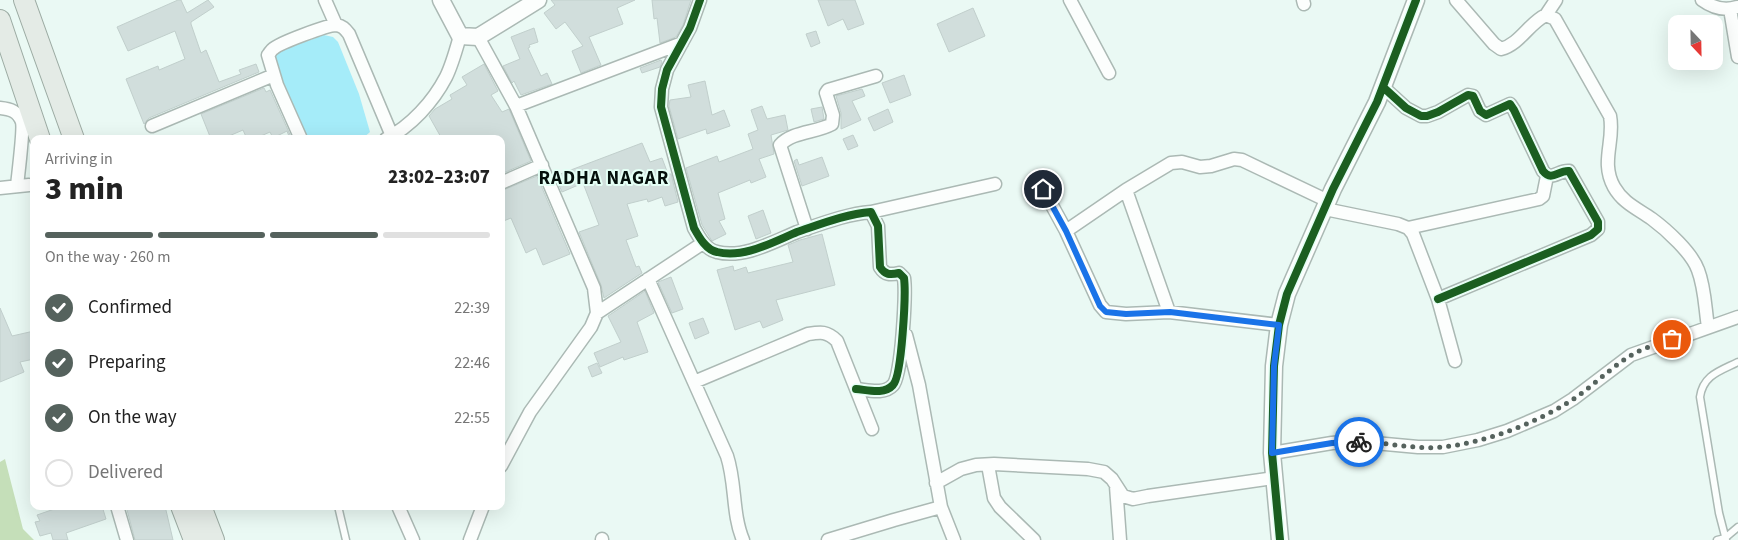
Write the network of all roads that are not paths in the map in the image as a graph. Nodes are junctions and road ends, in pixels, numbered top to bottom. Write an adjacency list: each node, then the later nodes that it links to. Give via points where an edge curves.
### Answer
1 (24, 0): 27 (main road)
2 (325, 0): 14 (street)
3 (441, 0): 15 (street)
4 (538, 0): 16 (street)
5 (700, 0): 17 (street)
6 (1070, 0): 19 (street)
7 (1417, 0): 22 (street)
8 (1456, 0): 12 (street, via 1501,49 1511,46)
9 (1556, 0): 12 (street)
10 (1702, 0): 11 (street, via 1718,8)
11 (1734, 8): 18 (street)
12 (1546, 15): 51 (street, via 1555,20 1610,116 1612,127 1607,159 1614,187 1626,202 1653,219 1692,258 1702,283)
13 (0, 20): 26 (main road)
14 (336, 25): 20 (street, via 273,48 268,55); 29 (street, via 344,27 349,34)
15 (460, 36): 16 (street); 30 (street, via 446,77 427,104)
16 (478, 37): 23 (street)
17 (682, 43): 23 (street); 43 (street, via 667,70 661,107 694,228)
18 (1738, 57)
19 (1108, 73)
20 (274, 75): 25 (street); 28 (street)
21 (876, 76): 41 (street, via 828,90 832,124 792,137 780,145)
22 (1383, 87): 32 (street, via 1406,108 1421,116 1438,112 1468,95 1473,96 1480,111 1486,115 1510,104); 38 (street)
23 (516, 106): 31 (street)
24 (0, 108): 35 (street, via 10,108 22,123 23,186)
25 (152, 126)
26 (39, 135)
27 (73, 135)
28 (299, 135)
29 (396, 135)
30 (397, 135)
31 (542, 165): 33 (street); 47 (street, via 594,288)
32 (1547, 176): 40 (street, via 1543,196 1538,199); 45 (street, via 1569,171 1598,222 1598,230)
33 (505, 181)
34 (995, 184): 39 (street)
35 (0, 188)
36 (1043, 189): 42 (street)
37 (1126, 190): 38 (street, via 1171,163 1200,167 1234,159 1242,160); 42 (street); 46 (street)
38 (1326, 205): 40 (street); 50 (street, via 1287,294)
39 (871, 212): 41 (street); 49 (street, via 878,226 880,267 884,273 899,273 904,278)
40 (1408, 228): 45 (street)
41 (807, 229): 43 (street, via 735,254 715,252)
42 (1066, 231): 46 (street, via 1100,306 1106,312)
43 (703, 243): 44 (street)
44 (648, 279): 47 (street); 54 (street)
45 (1438, 299): 52 (street)
46 (1170, 312): 50 (street)
47 (597, 313): 58 (street, via 530,412)
48 (1738, 317): 51 (street)
49 (903, 325): 55 (street, via 898,378 893,386 879,391); 61 (street, via 919,385)
50 (1279, 325): 57 (street, via 1274,366)
51 (1708, 327): 57 (street, via 1631,355 1554,411 1478,440 1443,447 1353,441)
52 (1456, 361)
53 (1738, 362): 71 (lane, via 1709,377 1703,383 1700,397)
54 (694, 382): 55 (street, via 789,340 821,332 837,341); 78 (street, via 732,470)
55 (856, 389): 56 (street)
56 (872, 429)
57 (1272, 453): 60 (street)
58 (505, 459)
59 (988, 465): 61 (street, via 961,469); 62 (street, via 1088,469 1104,472); 81 (street, via 994,498)
60 (1274, 478): 62 (street, via 1134,499 1123,496); 83 (street)
61 (936, 483): 63 (street)
62 (1116, 486): 82 (street)
63 (941, 507): 79 (street); 80 (street)
64 (119, 510): 72 (street)
65 (183, 510): 73 (main road)
66 (203, 510): 74 (main road)
67 (339, 510): 75 (lane)
68 (400, 510): 76 (street)
69 (481, 510): 77 (street)
70 (1738, 528): 71 (lane)
71 (1726, 539): 84 (lane)
72 (127, 540)
73 (194, 540)
74 (214, 540)
75 (346, 540)
76 (413, 540)
77 (470, 540)
78 (743, 540)
79 (828, 540)
80 (954, 540)
81 (1034, 540)
82 (1120, 540)
83 (1280, 540)
84 (1717, 540)

